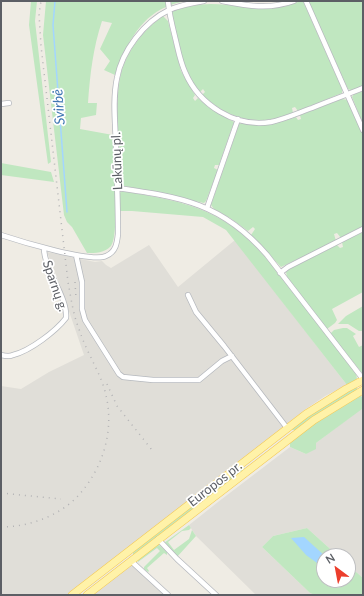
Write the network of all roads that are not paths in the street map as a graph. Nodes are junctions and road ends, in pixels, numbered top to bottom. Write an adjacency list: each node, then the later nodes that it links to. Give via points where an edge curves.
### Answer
1 (168, 1): 6 (street)
2 (204, 1): 6 (street, Lakūnų pl., via 193,2)
3 (222, 1): 4 (street, via 254,7 275,6)
4 (294, 1)
5 (306, 1): 8 (street)
6 (169, 11): 11 (street, via 181,63 190,83 209,104); 13 (street, Lakūnų pl., via 151,22 141,33 119,69 115,108)
7 (363, 88): 8 (street)
8 (347, 94): 11 (street, via 270,122); 12 (street)
9 (9, 103): 10 (street)
10 (1, 104)
11 (238, 119): 14 (street)
12 (363, 130)
13 (118, 188): 14 (street, via 175,198); 18 (street, Lakūnų pl., via 118,234 115,249 109,255 99,258)
14 (207, 208): 19 (street, via 250,237)
15 (363, 230): 19 (street)
16 (1, 235): 17 (street, Lakūnų pl.)
17 (44, 248): 18 (street, Lakūnų pl.); 21 (street, Sparnų g., via 46,260 64,304 66,318 29,348 13,356)
18 (76, 255): 22 (street, via 82,282 82,309 85,320 123,377 199,380)
19 (280, 272): 23 (street)
20 (188, 295): 22 (street, via 196,312)
21 (1, 355)
22 (232, 356): 25 (street)
23 (363, 379): 25 (main road, Europos pr.)
24 (363, 390): 26 (main road, Europos pr., via 327,411)
25 (287, 428): 26 (main road); 27 (main road, Europos pr.)
26 (293, 436): 28 (main road, Europos pr.)
27 (246, 460): 28 (main road); 30 (main road, Europos pr.)
28 (251, 468): 29 (main road, Europos pr.)
29 (158, 539): 31 (main road, Europos pr.); 35 (street)
30 (131, 548): 31 (main road, via 128,557); 32 (main road, Europos pr.)
31 (131, 561): 33 (main road, Europos pr.); 34 (street)
32 (72, 595)
33 (87, 595)
34 (168, 595)
35 (216, 595)

